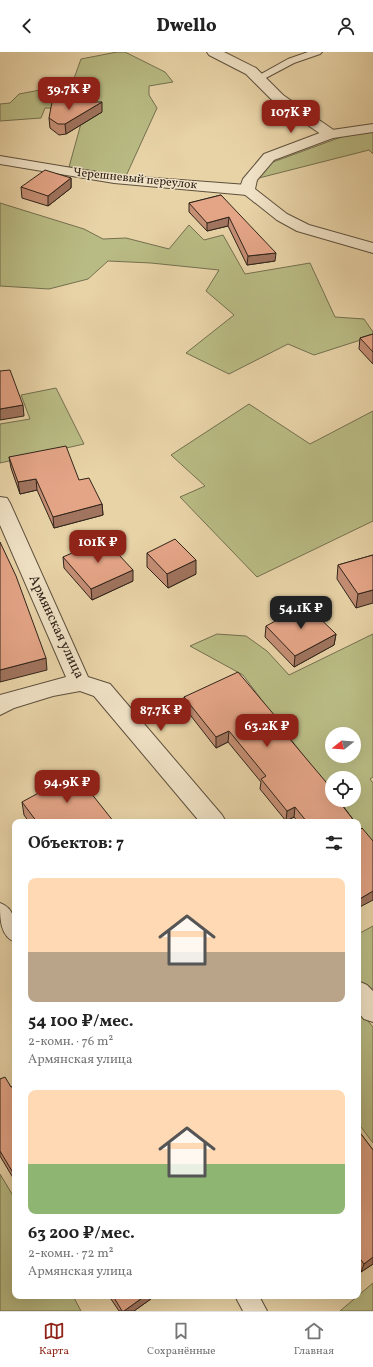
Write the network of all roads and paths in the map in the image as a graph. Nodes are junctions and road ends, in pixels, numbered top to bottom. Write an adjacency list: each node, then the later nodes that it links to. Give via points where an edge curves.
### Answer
1 (214, 52): 3 (street, via 251,71)
2 (317, 52): 3 (lane, via 291,61)
3 (259, 78): 5 (street, via 278,98)
4 (373, 128): 5 (street)
5 (330, 134): 7 (street, via 269,157 250,179)
6 (0, 160): 7 (street, Черешневый переулок, via 114,179)
7 (247, 190): 8 (street, via 282,217 303,228)
8 (373, 248)
9 (0, 503): 10 (street, Армянская улица)
10 (80, 683): 11 (street, via 53,688); 12 (street, Армянская улица, via 102,690)
11 (0, 706)
12 (211, 819)
13 (0, 911): 14 (lane)
14 (12, 929)
15 (361, 996): 16 (street)
16 (373, 1010)
17 (248, 1299): 18 (lane)
18 (256, 1311)

